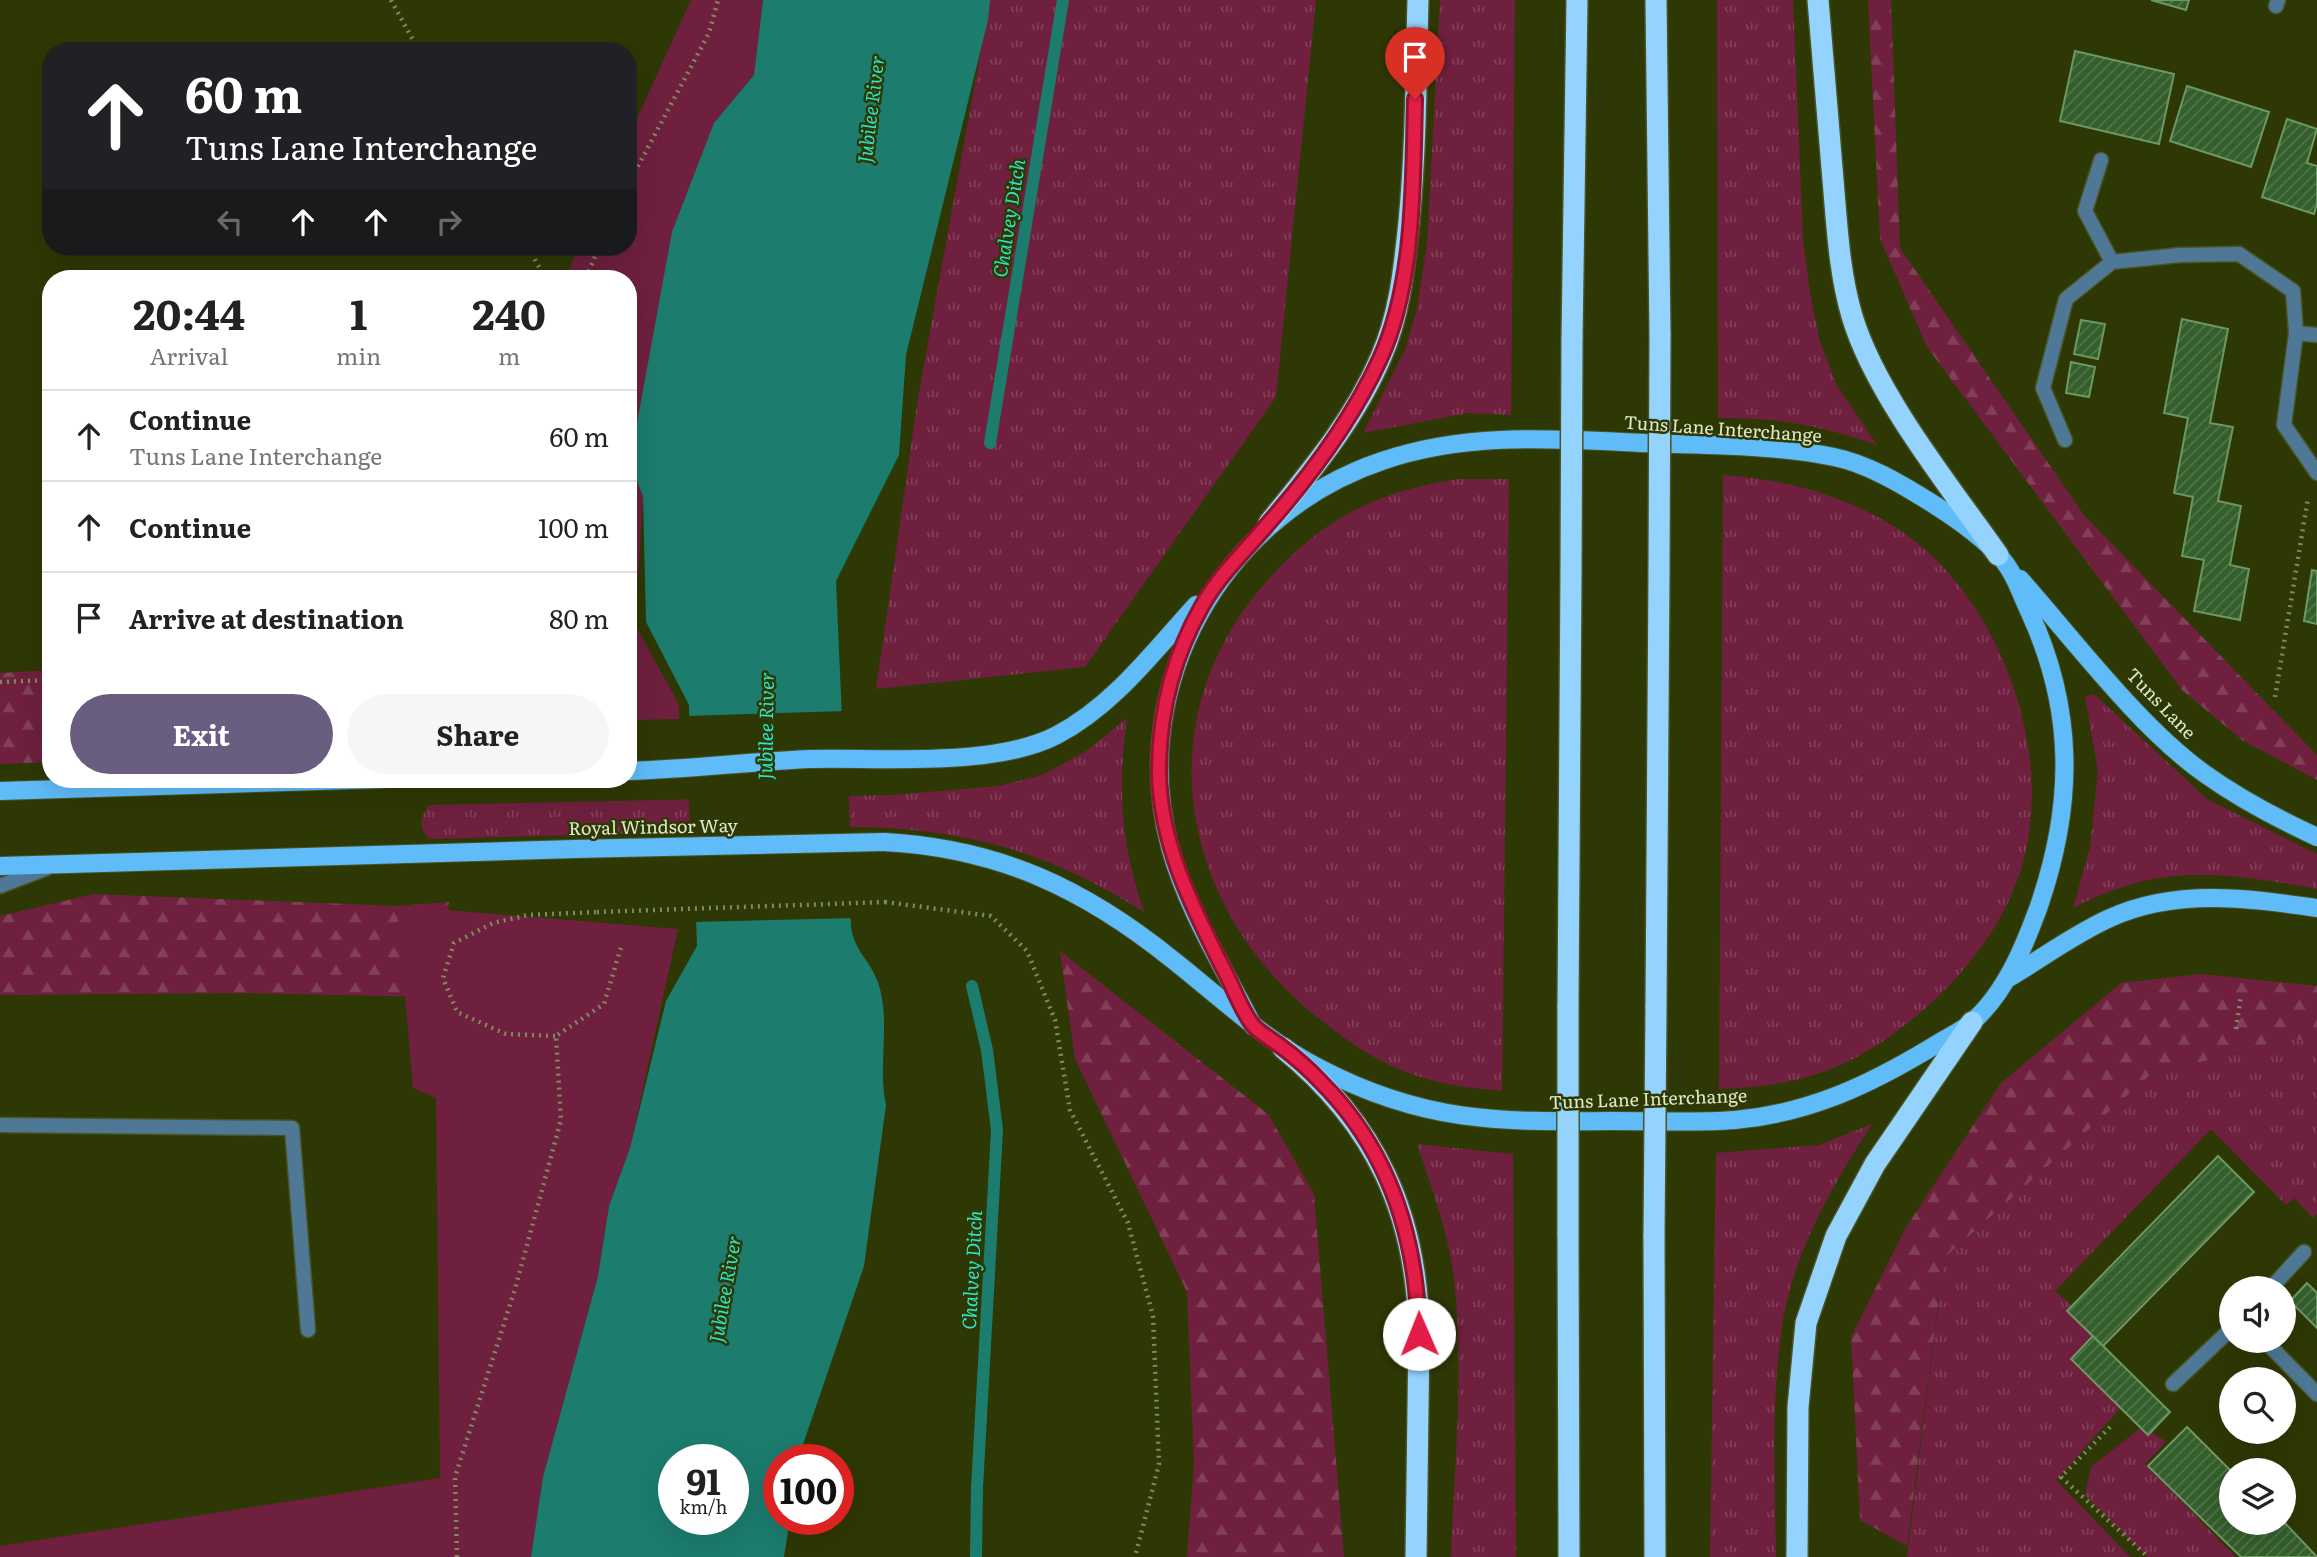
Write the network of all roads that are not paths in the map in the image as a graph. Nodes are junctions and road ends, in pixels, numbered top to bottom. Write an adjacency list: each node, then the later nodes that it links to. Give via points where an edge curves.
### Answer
1 (1418, 0): 11 (highway, via 1413,173 1396,311 1382,356 1356,406)
2 (1577, 0): 35 (highway, bridge, via 1568,1008)
3 (1656, 0): 36 (highway, bridge, via 1660,336)
4 (1818, 0): 12 (highway, via 1838,238 1853,318 1884,385)
5 (2101, 160): 6 (street, via 2085,211)
6 (2112, 262): 7 (street, via 2239,254 2292,291); 9 (street, via 2066,299 2043,388)
7 (2296, 333): 8 (street); 10 (street, via 2284,425)
8 (2317, 335)
9 (2065, 440)
10 (2316, 473)
11 (1269, 523): 12 (main road, Tuns Lane Interchange, via 1342,477 1426,449 1511,437 1748,448 1838,458 1907,488 1951,515); 13 (main road, Tuns Lane Interchange)
12 (2002, 559): 17 (main road, Tuns Lane, via 2146,721 2202,772 2260,810); 22 (main road, Tuns Lane Interchange, via 2044,643 2060,707 2066,780 2049,875)
13 (1222, 576): 14 (main road, via 1112,694 1056,736 1004,752); 24 (main road, Tuns Lane Interchange, via 1203,604 1175,666 1164,707 1159,777 1162,811 1181,881)
14 (637, 770)
15 (96, 788): 16 (main road)
16 (0, 791)
17 (2317, 837)
18 (55, 865): 19 (main road, Royal Windsor Way); 20 (street); 24 (main road, Royal Windsor Way, bridge, via 884,842 945,848 1044,876 1074,891 1134,930)
19 (0, 866)
20 (0, 886)
21 (2317, 908): 22 (main road, via 2205,897 2156,902 2109,918)
22 (2007, 979): 23 (main road, Tuns Lane Interchange)
23 (1972, 1022): 25 (main road, Tuns Lane Interchange, via 1888,1073 1832,1100 1738,1120 1505,1122 1445,1115 1362,1088); 37 (highway, via 1875,1164 1836,1236 1806,1323 1798,1407)
24 (1253, 1026): 25 (main road, Tuns Lane Interchange)
25 (1283, 1048): 34 (highway, via 1328,1089 1371,1146 1389,1181 1410,1242 1419,1322)
26 (0, 1125): 29 (street, via 292,1128)
27 (2304, 1252): 28 (street)
28 (2282, 1276)
29 (308, 1331)
30 (2219, 1340): 32 (street)
31 (2277, 1353): 33 (street)
32 (2173, 1384)
33 (2317, 1394)
34 (1416, 1557)
35 (1569, 1557)
36 (1655, 1557)
37 (1797, 1557)

